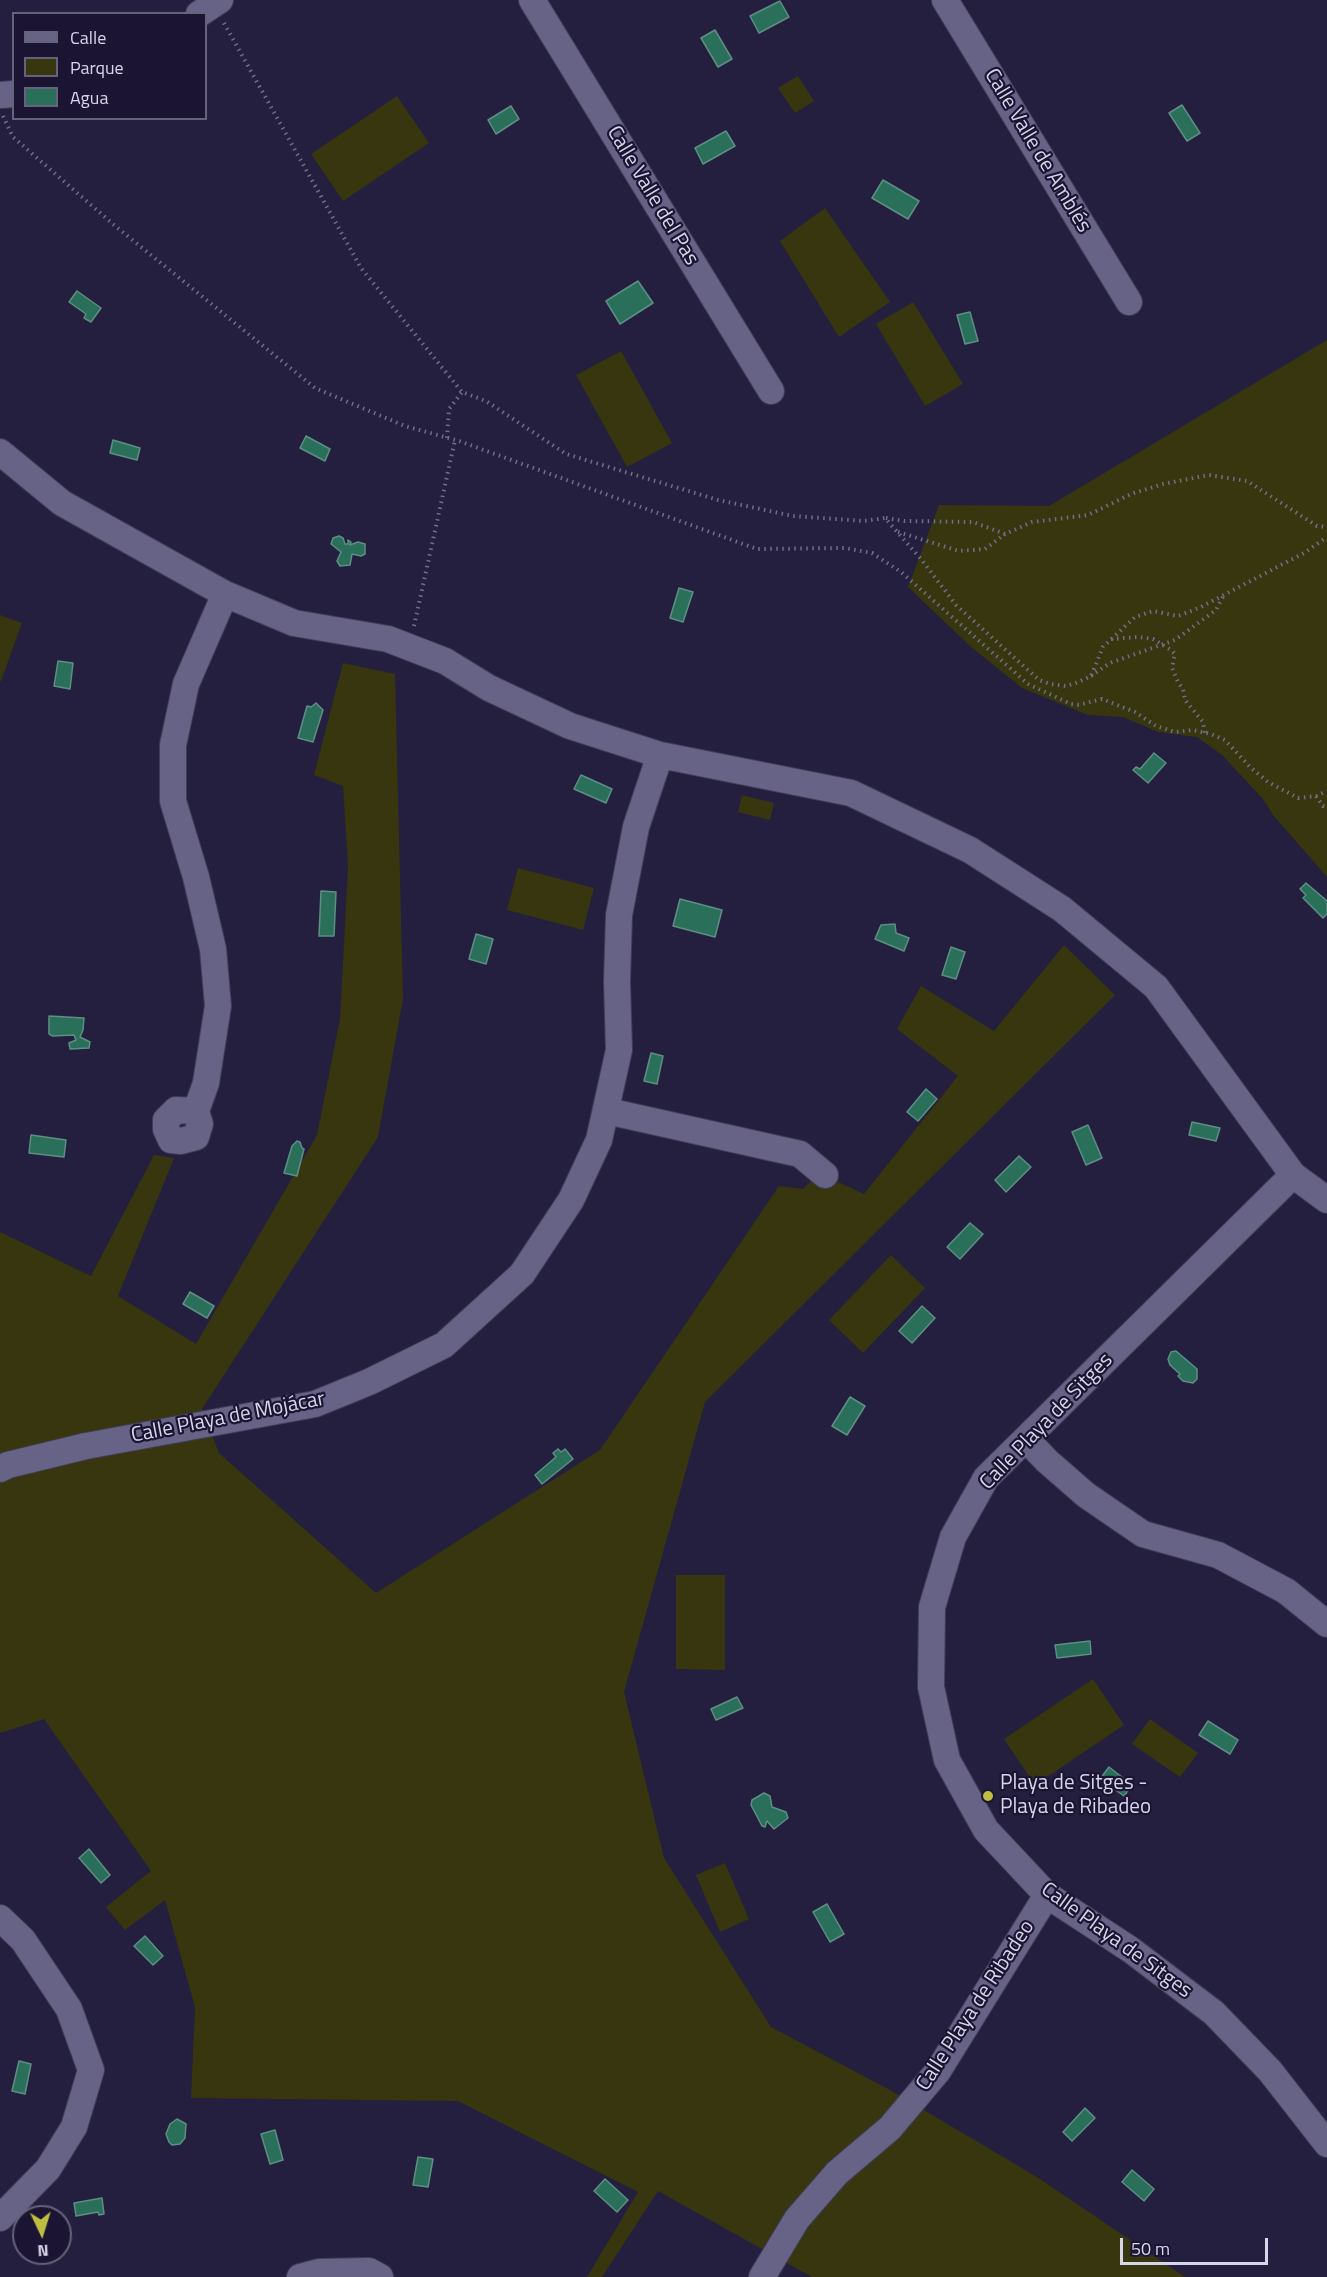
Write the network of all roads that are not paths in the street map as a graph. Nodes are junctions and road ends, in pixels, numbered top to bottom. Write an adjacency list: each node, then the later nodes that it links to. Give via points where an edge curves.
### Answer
1 (532, 0): 4 (street, Calle Valle del Pas)
2 (945, 0): 3 (street, Calle Valle de Amblés)
3 (1129, 302)
4 (771, 391)
5 (0, 452): 6 (street, via 62,503)
6 (225, 594): 7 (street, via 294,623 388,639 445,661 489,688 570,726); 8 (street, via 186,684 174,745 173,801 213,949 218,1006 206,1083)
7 (660, 755): 9 (street, Calle Playa de Mojácar, via 636,827 619,915 619,1050); 11 (street, via 851,793 970,850 1062,909 1156,987)
8 (195, 1111)
9 (607, 1111): 10 (street, via 800,1154); 14 (street, Calle Playa de Mojácar, via 599,1140 571,1200 522,1274 444,1345 315,1404 86,1446)
10 (825, 1175)
11 (1293, 1175): 12 (street); 13 (street, Calle Playa de Sitges)
12 (1327, 1200)
13 (1026, 1439): 15 (street, via 1086,1495 1143,1534 1218,1555 1286,1591); 16 (street, Calle Playa de Sitges, via 986,1478 953,1537 932,1607 931,1687 947,1760 986,1830)
14 (0, 1469)
15 (1327, 1624)
16 (1047, 1895): 18 (street, Calle Playa de Sitges, via 1131,1950 1214,2013 1270,2071); 22 (street, Calle Playa de Ribadeo, via 938,2071 890,2128 837,2173 797,2219)
17 (0, 1918): 19 (street, via 23,1940 69,2009 91,2070 74,2127 48,2169)
18 (1327, 2144)
19 (0, 2218)
20 (300, 2277): 21 (street, via 319,2272 369,2271)
21 (380, 2277)
22 (762, 2277)

